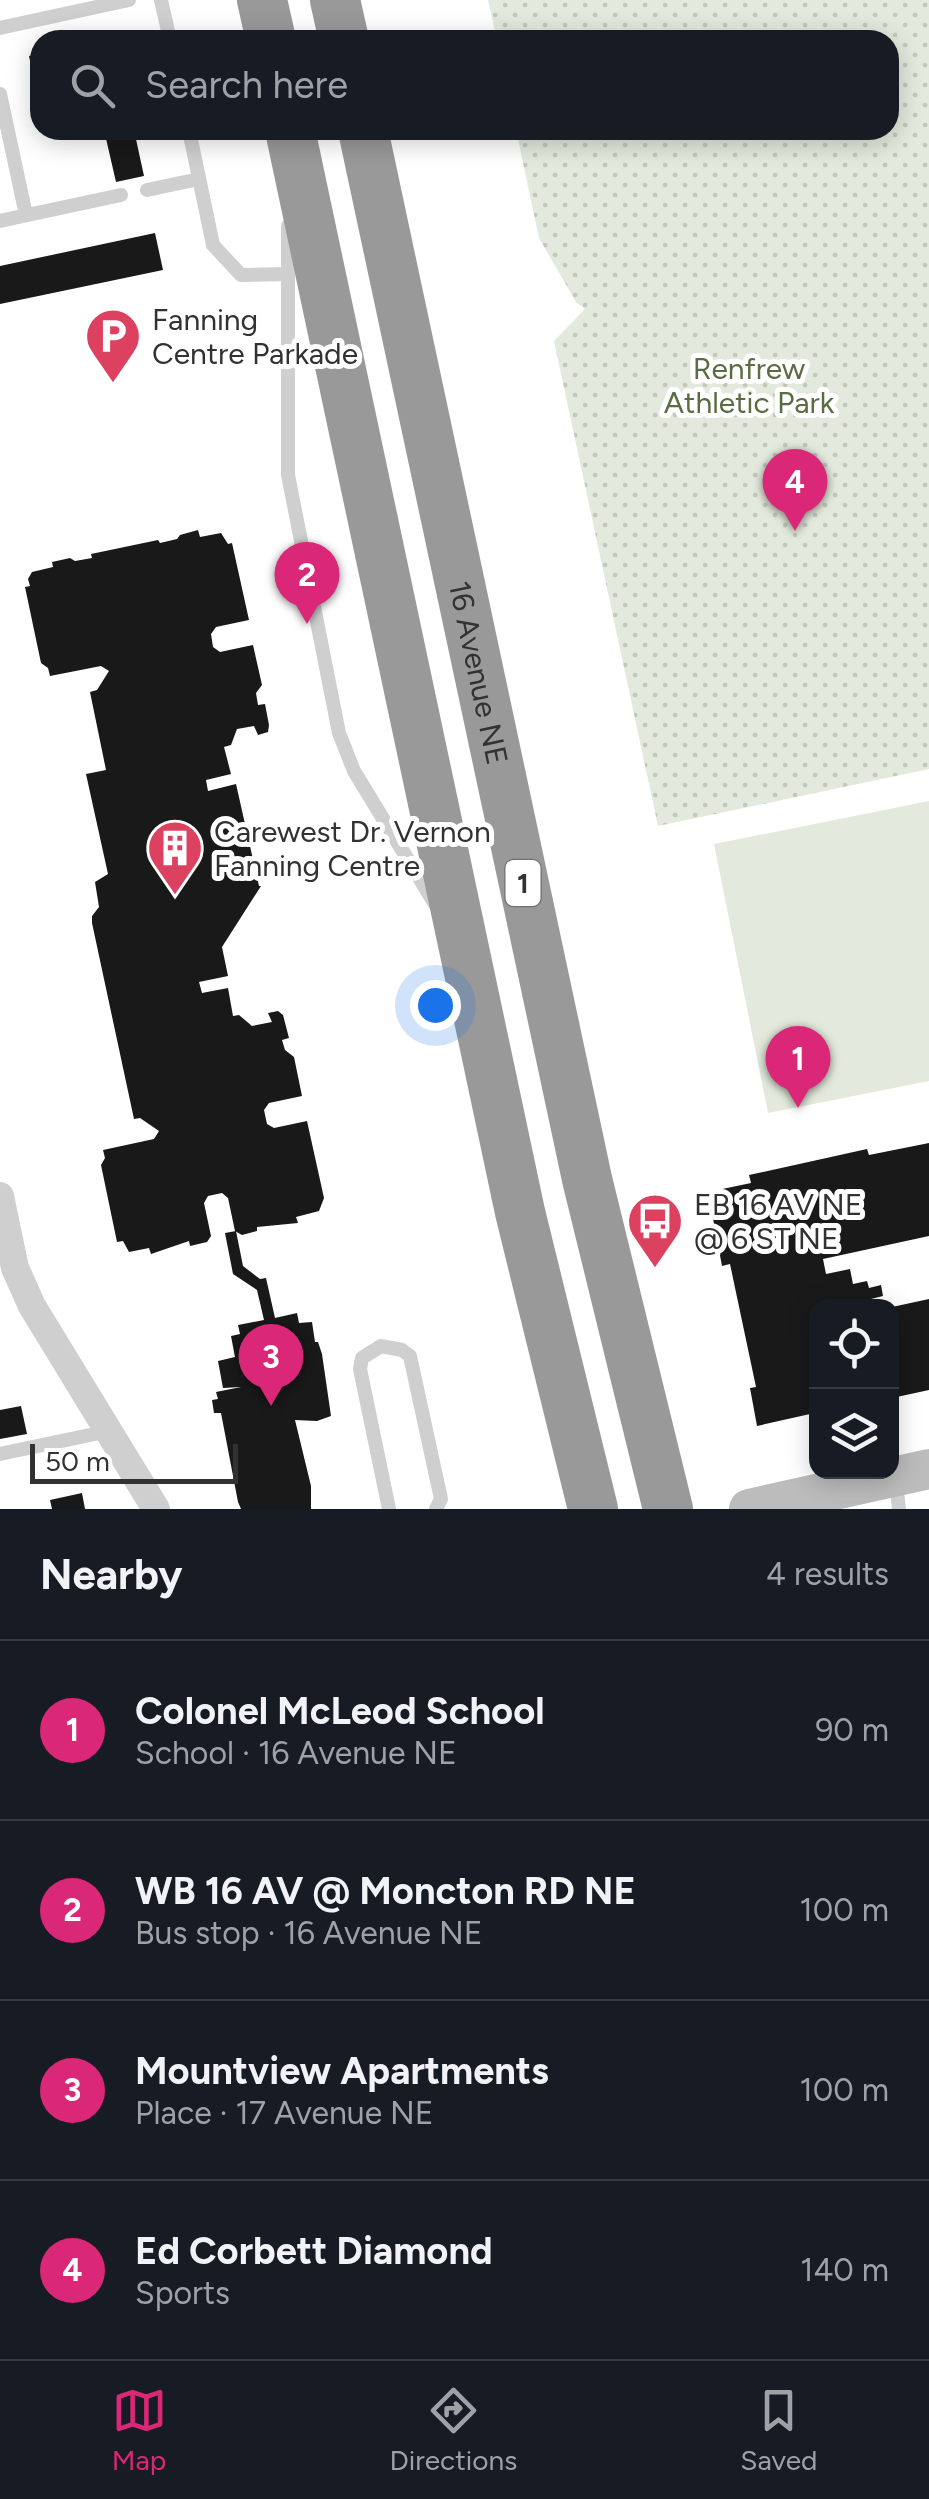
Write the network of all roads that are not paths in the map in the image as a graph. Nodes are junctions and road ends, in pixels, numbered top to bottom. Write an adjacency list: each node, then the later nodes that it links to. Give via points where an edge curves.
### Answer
1 (130, 0): 5 (lane)
2 (162, 0): 6 (lane)
3 (262, 0): 7 (highway)
4 (335, 0): 8 (highway)
5 (0, 28)
6 (168, 30)
7 (269, 30)
8 (342, 30)
9 (0, 94): 17 (lane)
10 (191, 140): 14 (lane)
11 (289, 140): 19 (lane)
12 (291, 140): 20 (highway)
13 (365, 140): 30 (highway, 16 Avenue NE / 1, via 587,1179)
14 (199, 179): 15 (lane); 19 (lane, via 213,245 241,275)
15 (147, 190)
16 (121, 195): 17 (lane)
17 (26, 215): 18 (lane)
18 (0, 220)
19 (288, 274): 20 (lane, via 288,474 339,733 354,771)
20 (463, 950): 29 (highway)
21 (0, 1196): 22 (street)
22 (8, 1269): 23 (street)
23 (108, 1431): 24 (lane); 26 (street)
24 (0, 1454)
25 (908, 1485): 31 (street)
26 (156, 1509)
27 (389, 1509): 28 (lane, via 360,1369 362,1358 381,1346 410,1356 441,1500)
28 (436, 1509)
29 (593, 1509)
30 (668, 1509)
31 (750, 1509)

